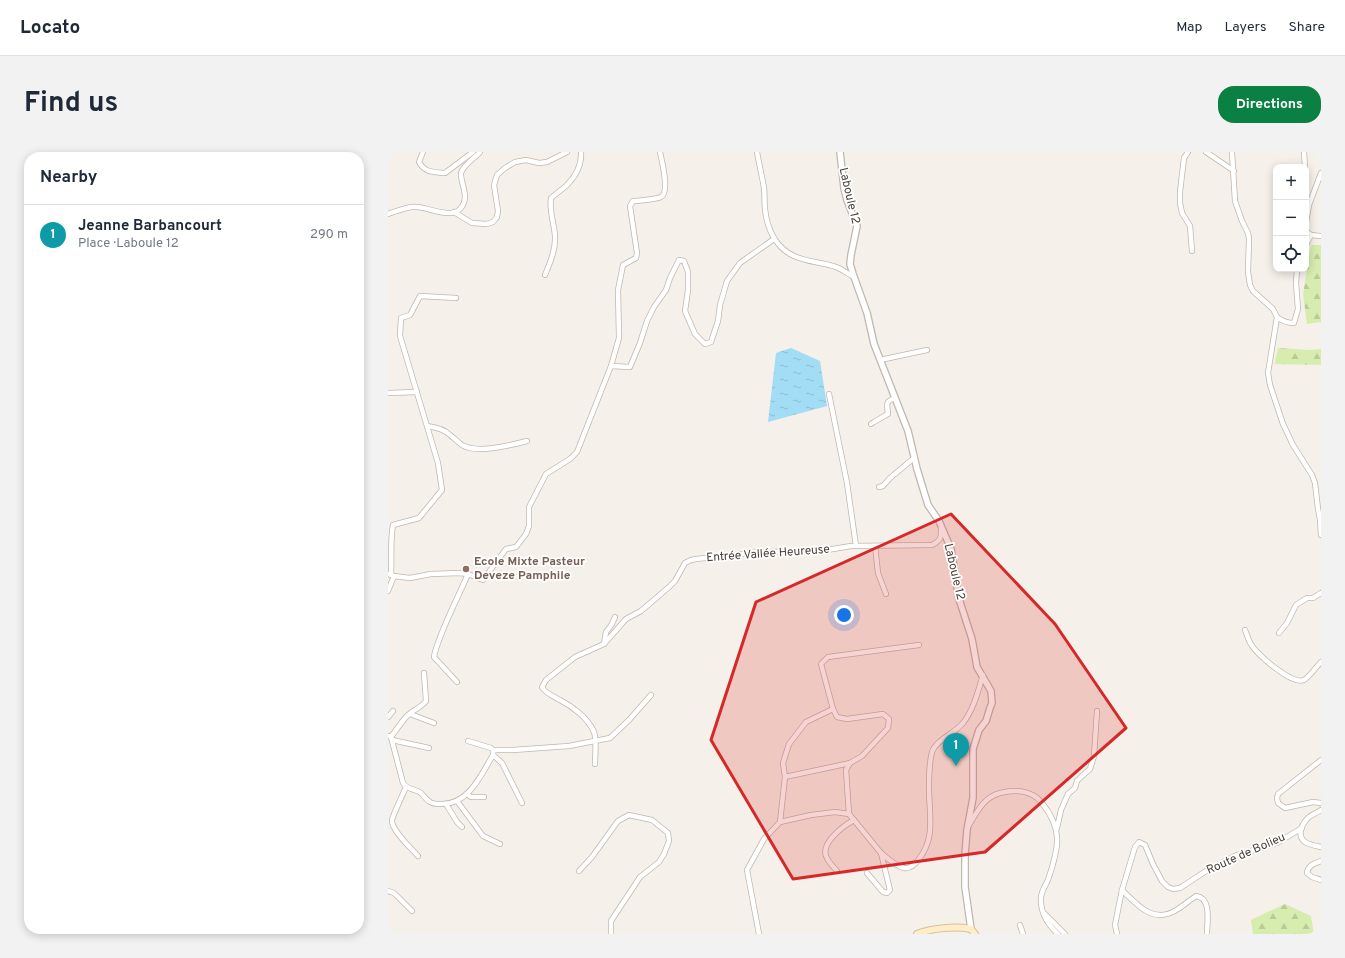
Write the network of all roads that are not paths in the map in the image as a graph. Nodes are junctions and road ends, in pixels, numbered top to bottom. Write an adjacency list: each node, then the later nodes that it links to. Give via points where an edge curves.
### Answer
1 (423, 152): 2 (street, via 419,162 422,168 429,172 445,173)
2 (473, 152)
3 (480, 152): 17 (street, via 461,172 465,197 460,209)
4 (567, 152): 17 (street, via 547,162 515,162 501,172 494,185 498,211 493,222 472,224)
5 (581, 152): 27 (street, via 579,167 574,176 551,198 550,212 555,236)
6 (660, 152): 33 (street, via 666,188 664,195 660,198 633,201 630,206 637,253 636,258 623,265 618,290 620,330)
7 (757, 152): 21 (street, via 765,211)
8 (840, 152): 24 (street, Laboule 12, via 844,188 857,226)
9 (1188, 152): 23 (street, via 1184,158 1180,203 1190,226)
10 (1206, 152): 14 (street)
11 (1232, 152): 14 (street)
12 (1304, 152): 13 (street)
13 (1305, 164)
14 (1234, 171): 30 (street, via 1237,208 1249,239 1250,285 1273,309)
15 (1321, 173): 16 (street)
16 (1309, 203)
17 (454, 212): 18 (street, via 444,213 413,206)
18 (388, 214)
19 (1311, 235): 20 (street); 22 (street)
20 (1321, 236)
21 (774, 239): 25 (street, via 793,256); 33 (street, via 740,263 726,281 711,342 705,344 695,334 685,311 688,272 684,261 679,260 666,290 647,321 630,367)
22 (1309, 239)
23 (1192, 250)
24 (850, 264): 25 (street); 28 (street, Laboule 12)
25 (842, 269): 28 (street)
26 (1297, 272): 30 (street, via 1298,309 1294,323)
27 (545, 275)
28 (854, 277): 32 (street, Laboule 12)
29 (456, 298): 34 (street, via 420,296 410,315 401,318 400,336)
30 (1277, 317): 44 (street, via 1268,373 1270,385 1283,424 1312,475)
31 (927, 350): 32 (street)
32 (880, 360): 37 (street, Laboule 12)
33 (611, 366): 47 (street, via 577,452 546,474 529,507 529,526 524,538 516,547 506,549 483,580)
34 (417, 392): 35 (street); 39 (street)
35 (388, 393)
36 (829, 394): 45 (street, via 847,483)
37 (896, 398): 38 (street, via 888,401 888,414); 41 (street, Laboule 12, via 908,431)
38 (871, 424)
39 (427, 426): 40 (street, via 449,433 461,444 474,449 499,448); 48 (street, via 438,463 442,490 419,518 393,525)
40 (527, 441)
41 (914, 458): 42 (street); 43 (street, Laboule 12, via 928,505)
42 (879, 487)
43 (941, 527): 46 (street, Entrée Vallée Heureuse, via 941,538 932,545); 59 (street, Laboule 12, via 950,549 959,599 972,639 977,667)
44 (1321, 535)
45 (856, 546): 46 (street, Entrée Vallée Heureuse); 55 (street, Entrée Vallée Heureuse, via 821,551 760,552 691,560 685,564 669,587 641,611 626,619)
46 (875, 546): 51 (street, via 878,573)
47 (468, 574): 48 (street, via 448,572 410,578); 60 (street, via 434,657)
48 (391, 575): 49 (street)
49 (388, 591)
50 (1321, 593): 54 (street, via 1296,605)
51 (886, 594)
52 (614, 617): 55 (street, via 606,632)
53 (1245, 630): 57 (street, via 1251,645 1268,664 1298,681 1304,680)
54 (1279, 633)
55 (604, 644): 69 (street, Entrée Vallée Heureuse, via 575,657 546,680 542,687 549,694 570,705 585,719 594,732)
56 (919, 645): 62 (street, via 828,657 821,664)
57 (1321, 662)
58 (424, 673): 65 (street, via 426,701)
59 (983, 675): 91 (street, Laboule 12, via 991,692 992,704 986,721 978,730 974,745 973,798); 94 (street, via 974,703 963,723 937,744 932,752 929,789 931,826 928,842 918,862 905,868)
60 (457, 682)
61 (650, 695): 69 (street, via 613,736)
62 (833, 709): 74 (street, via 837,716 847,719 883,714 889,719 888,728 862,756); 76 (street, via 806,722 789,744 783,763)
63 (393, 710): 66 (street)
64 (1097, 711): 89 (street, via 1094,756 1090,770 1068,794 1060,810)
65 (410, 714): 67 (street); 68 (street)
66 (388, 717)
67 (434, 723)
68 (390, 738): 71 (street); 77 (street)
69 (595, 740): 72 (street, via 568,746); 75 (street)
70 (468, 741): 72 (street, via 491,748)
71 (429, 748)
72 (493, 753): 78 (street); 81 (street, via 502,763)
73 (1321, 760): 82 (street, via 1283,789 1277,798 1278,803 1285,808 1312,802)
74 (850, 763): 76 (street); 85 (street, via 846,770)
75 (595, 764)
76 (784, 777): 87 (street)
77 (406, 787): 83 (street, via 420,792 430,803); 95 (street, via 392,820 399,834)
78 (468, 794): 79 (street, via 471,797); 80 (street)
79 (484, 797)
80 (457, 801): 83 (street); 92 (street, via 483,836)
81 (522, 803)
82 (1321, 803)
83 (446, 804): 88 (street)
84 (1321, 810): 90 (street, via 1307,818)
85 (849, 814): 86 (street); 87 (street, via 835,812)
86 (854, 820): 94 (street); 98 (street, via 832,836 828,844 826,858)
87 (780, 822): 109 (street, via 764,839 747,870)
88 (462, 827)
89 (1057, 828): 91 (street, via 1051,815 1036,796 1013,790 988,799); 104 (street, via 1057,850 1049,878 1042,890)
90 (1302, 828): 93 (street, Route de Bolieu, via 1300,836 1303,840); 101 (street, Route de Bolieu, via 1277,843 1237,855 1174,889 1162,881 1145,846 1139,842 1134,847)
91 (966, 830): 107 (street, Laboule 12, via 965,887)
92 (500, 844)
93 (1321, 847)
94 (881, 853): 99 (street, via 890,890 887,893 882,892)
95 (418, 856)
96 (1321, 861): 100 (street, via 1313,864 1307,872)
97 (579, 871): 108 (street, via 618,822 629,815 652,820 668,833 669,841 664,854 659,862 640,877 612,921)
98 (837, 871)
99 (867, 873)
100 (1321, 880)
101 (1122, 890): 114 (street, Route de Bolieu, via 1115,925); 115 (street, via 1139,907 1157,915 1177,910 1199,896 1206,902)
102 (388, 891): 103 (street, via 394,893)
103 (412, 911)
104 (1043, 911): 112 (street, via 1047,922); 113 (street)
105 (1020, 925): 111 (street)
106 (960, 931): 107 (main road); 110 (main road, via 934,929)
107 (973, 932)
108 (611, 934)
109 (758, 934)
110 (918, 934)
111 (1023, 934)
112 (1058, 934)
113 (1065, 934)
114 (1117, 934)
115 (1207, 934)

